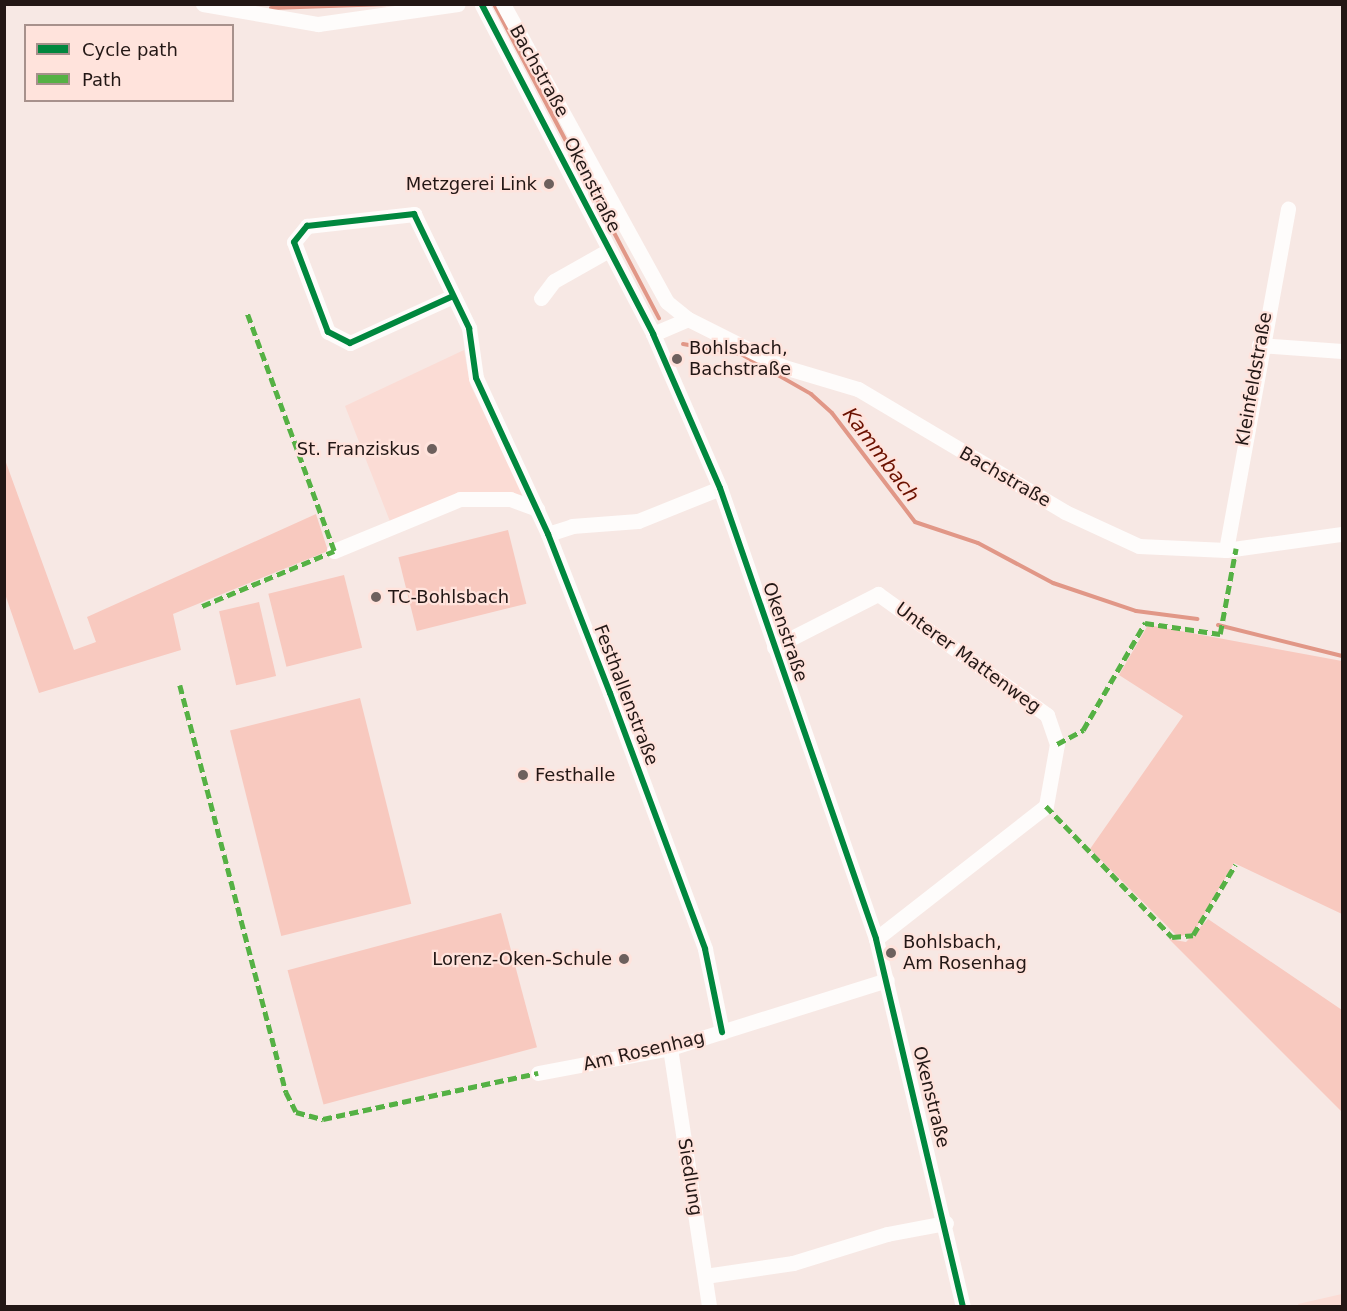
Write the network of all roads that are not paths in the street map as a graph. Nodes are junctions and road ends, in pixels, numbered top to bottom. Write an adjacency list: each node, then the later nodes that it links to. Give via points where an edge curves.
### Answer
1 (203, 4): 2 (street, via 318,24)
2 (458, 4)
3 (503, 4): 9 (street, Bachstraße, via 667,302)
4 (482, 5): 6 (street, Okenstraße)
5 (1287, 209): 11 (street, Kleinfeldstraße)
6 (609, 250): 8 (street, via 554,281); 10 (street, Okenstraße)
7 (451, 297): 7 (street, Festhallenstraße, via 414,214 307,226 294,242 328,332 350,343); 14 (street, Festhallenstraße, via 469,328 476,378)
8 (541, 298)
9 (688, 319): 10 (street); 17 (street, Bachstraße, via 783,367 858,389 1065,512 1139,546)
10 (653, 334): 13 (street, Okenstraße)
11 (1259, 345): 12 (street); 17 (street, Kleinfeldstraße)
12 (1342, 351)
13 (720, 488): 15 (street, via 638,521 572,526); 19 (street, Okenstraße)
14 (537, 509): 15 (street, Festhallenstraße); 18 (street, via 510,499 460,499)
15 (548, 534): 22 (street, Festhallenstraße, via 705,949)
16 (1342, 534): 17 (street, Bachstraße)
17 (1226, 550)
18 (334, 551)
19 (774, 647): 20 (street, Okenstraße); 20 (street, Unterer Mattenweg, via 878,594 1047,715 1057,744 1046,806)
20 (876, 939): 21 (street, Okenstraße)
21 (887, 980): 22 (street, Am Rosenhag); 25 (street, Okenstraße)
22 (722, 1032): 23 (street, Am Rosenhag)
23 (670, 1048): 24 (street, Am Rosenhag); 26 (street, Siedlung)
24 (538, 1073)
25 (946, 1223): 26 (street, via 887,1234 793,1263); 28 (street, Okenstraße)
26 (705, 1276): 27 (street, Siedlung)
27 (709, 1306)
28 (963, 1306)

